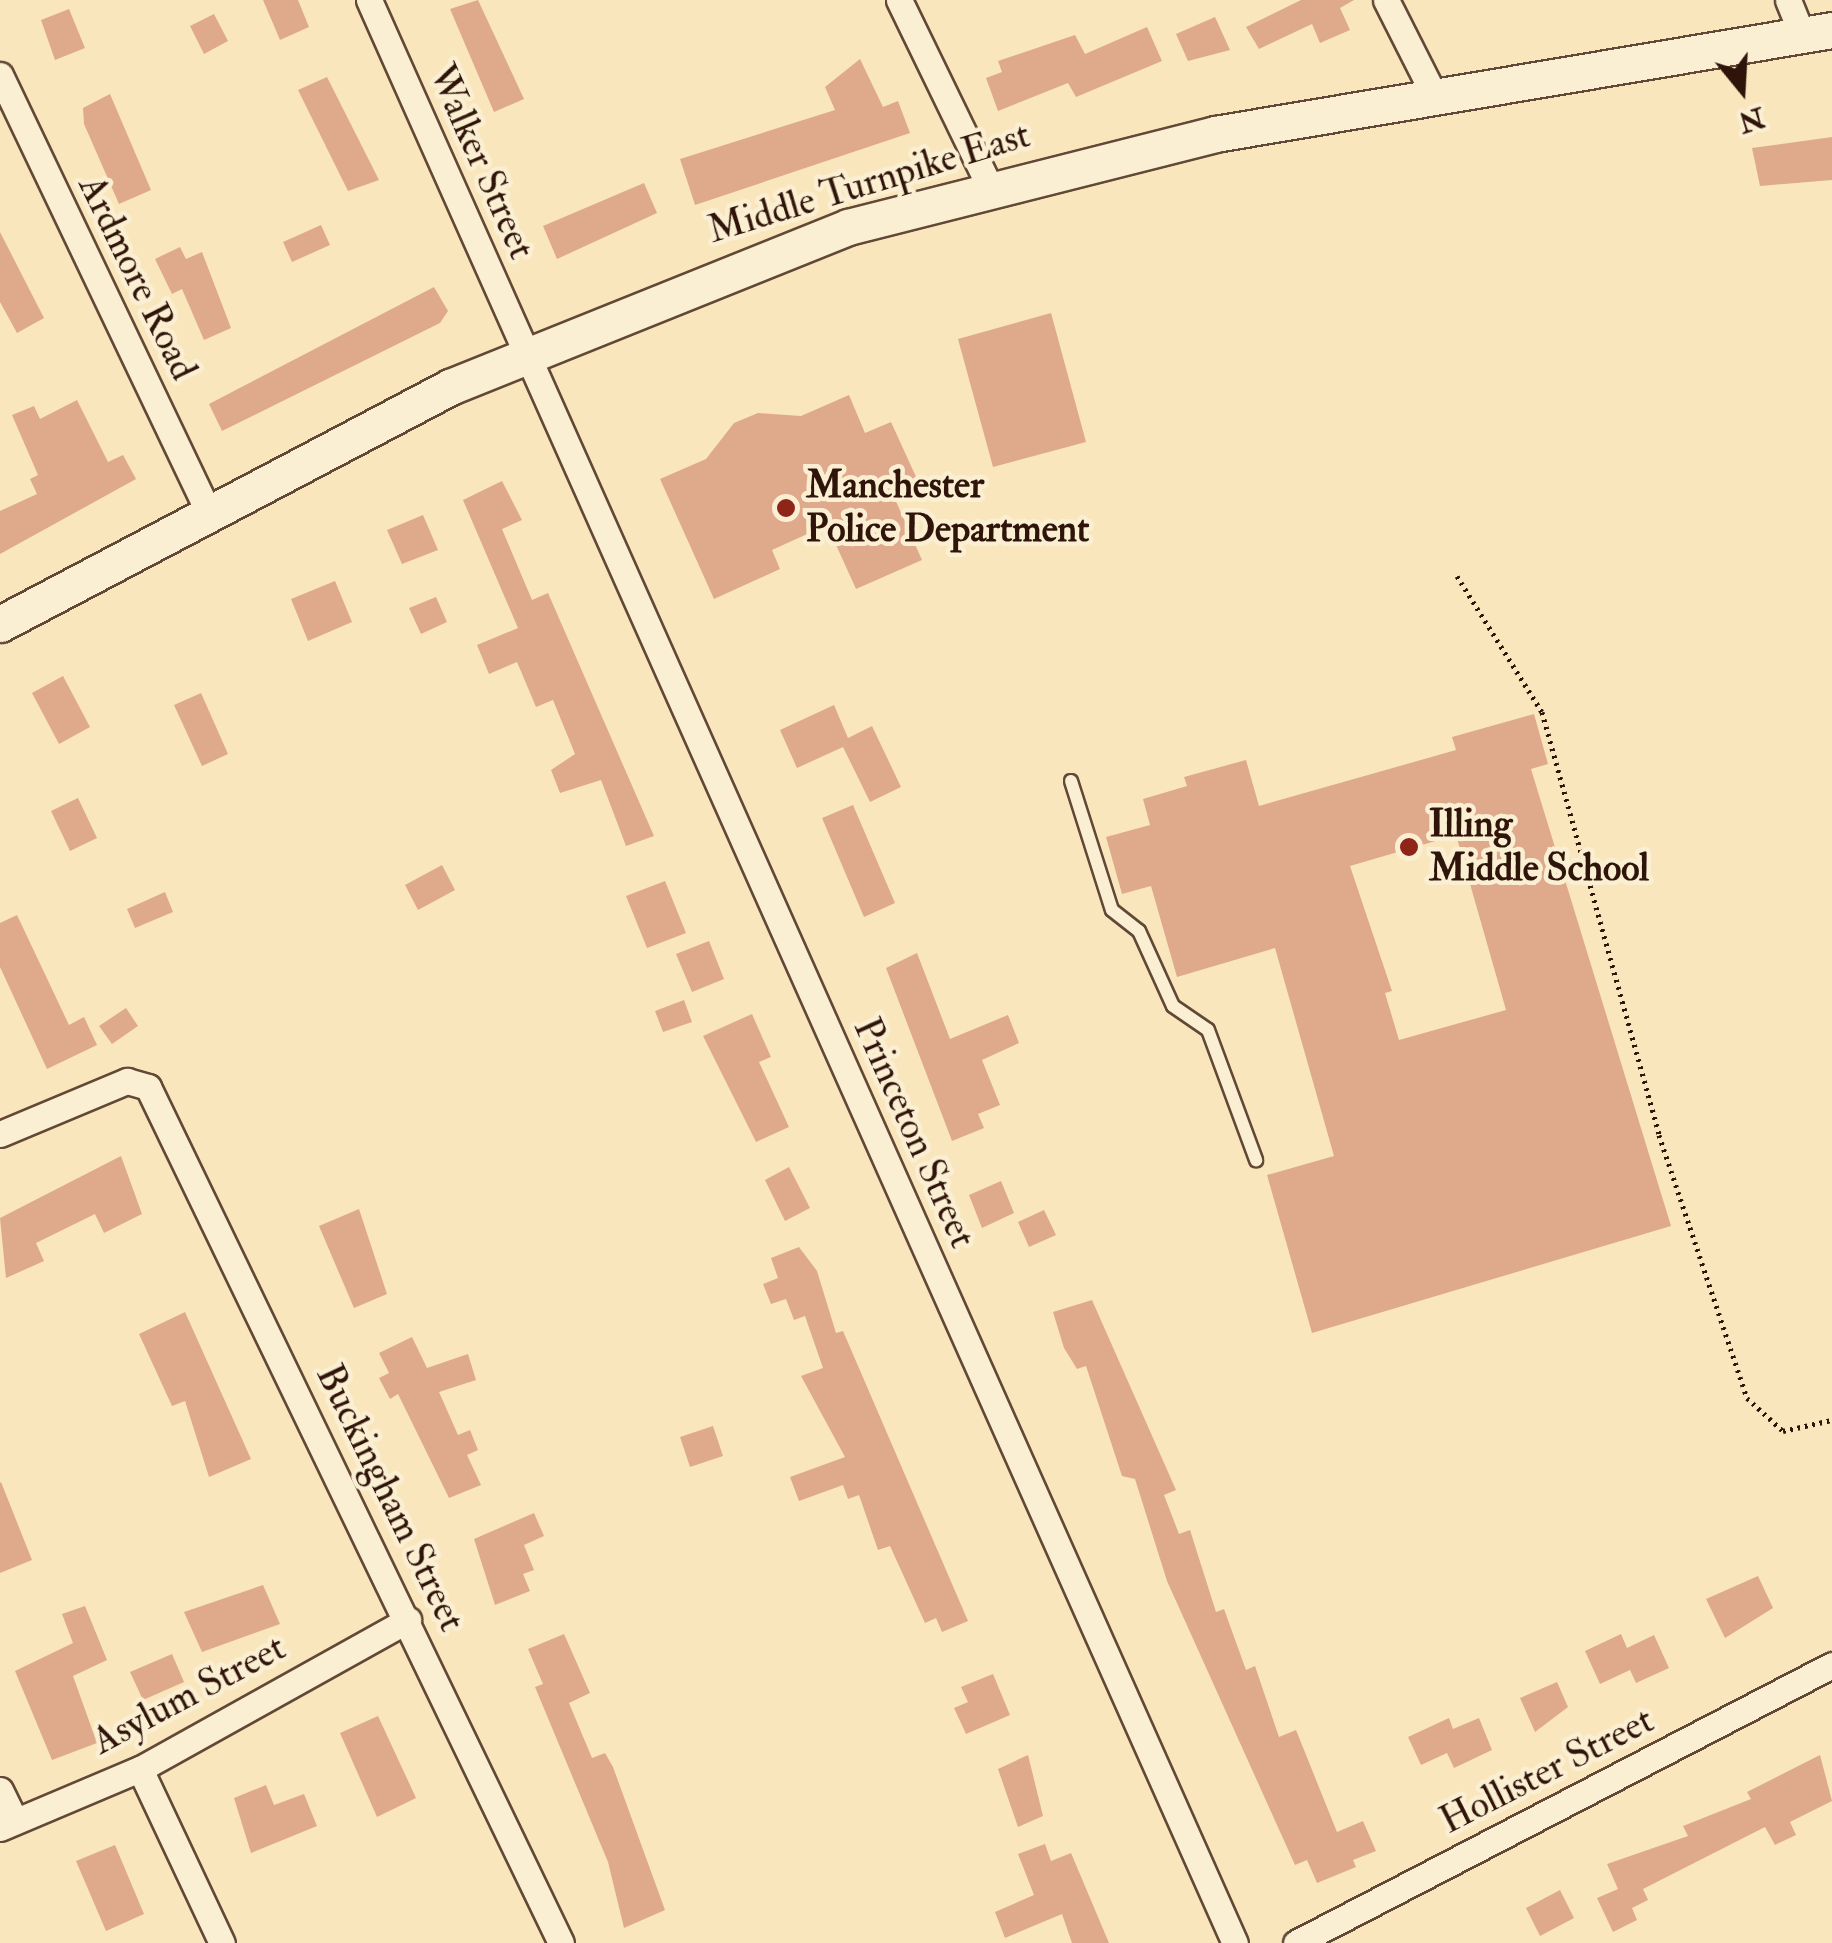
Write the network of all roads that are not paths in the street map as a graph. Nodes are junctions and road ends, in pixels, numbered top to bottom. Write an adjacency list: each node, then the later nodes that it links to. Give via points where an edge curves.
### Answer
1 (369, 0): 9 (street, Walker Street)
2 (900, 0): 8 (street)
3 (1386, 0): 7 (street)
4 (1788, 0): 5 (street)
5 (1817, 32): 7 (main road, Middle Turnpike East)
6 (0, 75): 10 (street, Ardmore Road)
7 (1433, 92): 8 (main road, Middle Turnpike East)
8 (989, 185): 9 (main road, Middle Turnpike East, via 721,272)
9 (526, 354): 10 (main road, Middle Turnpike East); 22 (street, Princeton Street)
10 (210, 513): 11 (main road, Middle Turnpike East)
11 (0, 624)
12 (1071, 781): 14 (lane, via 1112,910 1139,931 1173,1006 1208,1030)
13 (3, 1124): 15 (street, Buckingham Street, via 126,1081 148,1087)
14 (1256, 1160)
15 (408, 1620): 17 (street, Asylum Street); 21 (street, Buckingham Street)
16 (1832, 1666): 23 (street, Hollister Street)
17 (140, 1768): 19 (street, Asylum Street); 20 (street)
18 (0, 1790): 19 (street)
19 (7, 1825)
20 (222, 1943)
21 (561, 1943)
22 (1235, 1943)
23 (1296, 1943)

